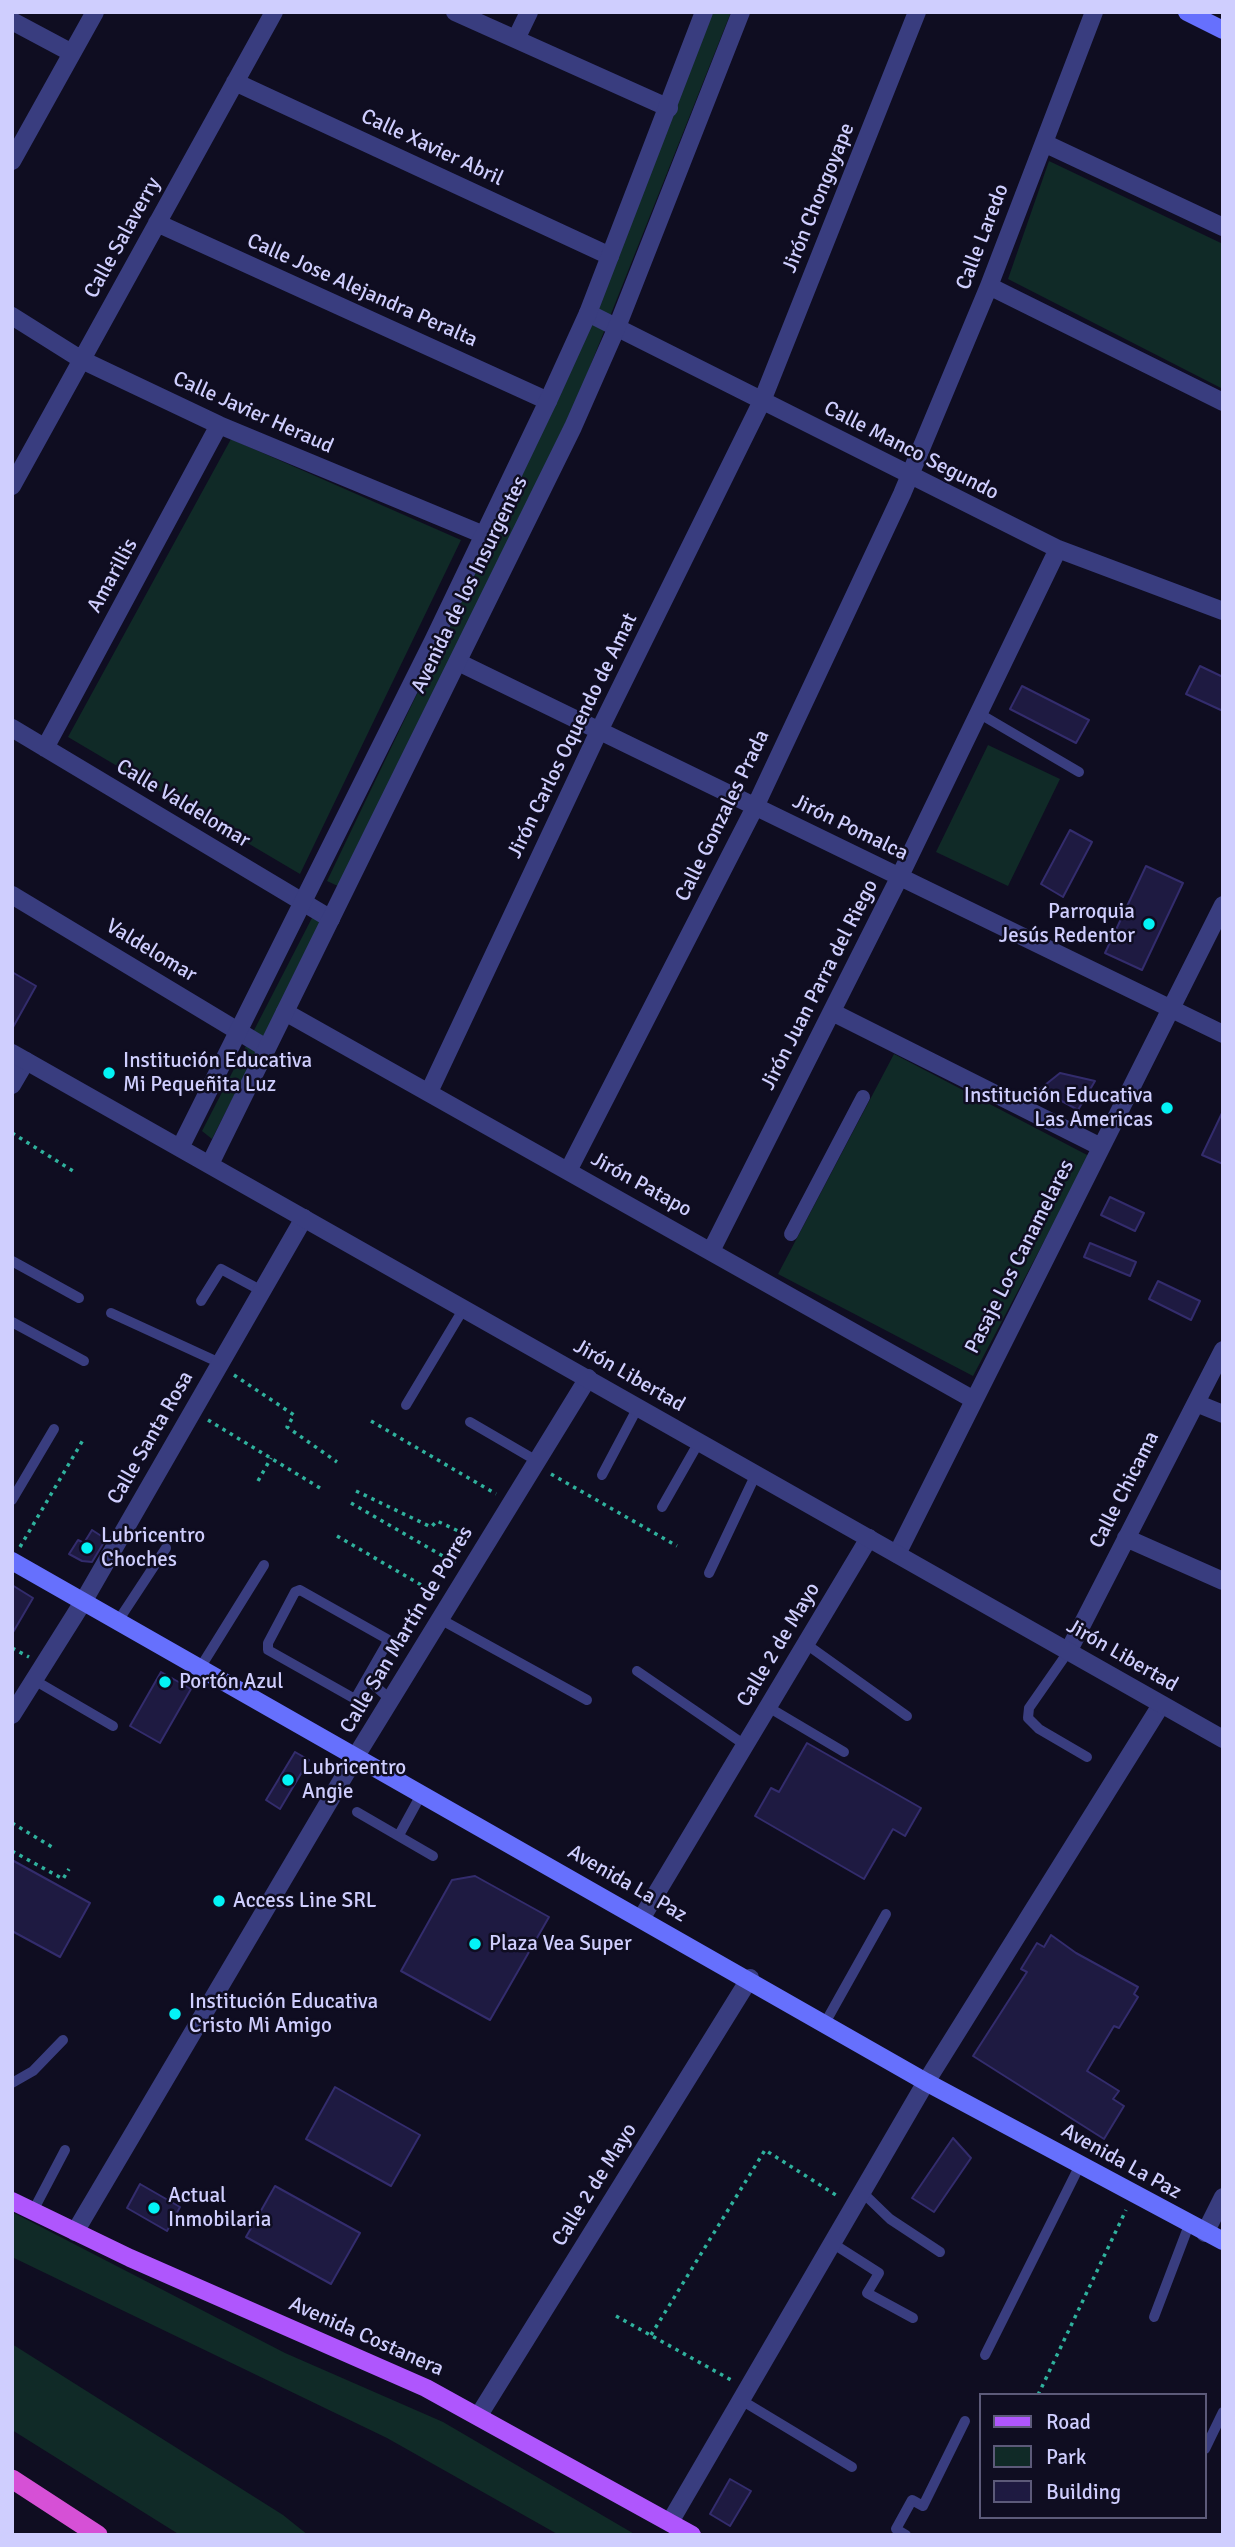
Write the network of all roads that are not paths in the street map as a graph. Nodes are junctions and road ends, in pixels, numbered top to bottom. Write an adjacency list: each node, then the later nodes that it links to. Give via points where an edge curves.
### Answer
1 (95, 12): 13 (street)
2 (274, 12): 14 (street, Calle Salaverry)
3 (455, 12): 12 (street)
4 (529, 12): 12 (street)
5 (704, 12): 15 (street, Avenida de los Insurgentes)
6 (741, 12): 24 (street, Avenida de los Insurgentes)
7 (918, 12): 27 (street, Jirón Chongoyape)
8 (1094, 12): 16 (street, Calle Laredo)
9 (1187, 12): 11 (main road)
10 (12, 21): 13 (street)
11 (1223, 30)
12 (516, 39): 15 (street)
13 (72, 53): 17 (street)
14 (235, 82): 18 (street, Calle Salaverry); 20 (street, Calle Xavier Abril)
15 (669, 108): 20 (street, Avenida de los Insurgentes)
16 (1044, 143): 19 (street); 21 (street, Calle Laredo)
17 (12, 160)
18 (157, 223): 25 (street, Calle Salaverry); 26 (street, Calle Jose Alejandra Peralta)
19 (1223, 228)
20 (610, 256): 22 (street, Avenida de los Insurgentes)
21 (989, 286): 28 (street); 30 (street, Calle Laredo)
22 (588, 313): 24 (street, Calle Manco Segundo); 26 (street, Avenida de los Insurgentes)
23 (12, 316): 25 (street, Calle Javier Heraud)
24 (617, 327): 27 (street, Calle Manco Segundo); 35 (street, Avenida de los Insurgentes)
25 (82, 360): 29 (street, Calle Javier Heraud); 31 (street, Calle Salaverry)
26 (548, 401): 32 (street, Avenida de los Insurgentes)
27 (762, 401): 30 (street, Calle Manco Segundo); 38 (street, Jirón Carlos Oquendo de Amat)
28 (1223, 402)
29 (219, 425): 32 (street, Calle Javier Heraud); 39 (street, Amarillis)
30 (909, 476): 33 (street, Calle Manco Segundo); 41 (street, Calle Gonzales Prada)
31 (12, 486)
32 (484, 535): 44 (street, Avenida de los Insurgentes)
33 (1058, 549): 34 (street, Calle Manco Segundo); 36 (street, Jirón Juan Parra del Riego)
34 (1223, 611)
35 (458, 662): 38 (street, Jirón Pomalca); 46 (street, Avenida de los Insurgentes)
36 (980, 713): 40 (lane); 42 (street, Jirón Juan Parra del Riego)
37 (12, 728): 39 (street, Calle Valdelomar)
38 (598, 731): 41 (street, Jirón Pomalca); 55 (street, Jirón Carlos Oquendo de Amat)
39 (45, 748): 44 (street, Calle Valdelomar)
40 (1079, 772)
41 (755, 807): 42 (street, Jirón Pomalca); 60 (street, Calle Gonzales Prada)
42 (899, 878): 47 (street, Jirón Pomalca); 49 (street, Jirón Juan Parra del Riego)
43 (12, 895): 50 (street, Valdelomar)
44 (302, 902): 46 (street, Calle Valdelomar); 50 (street, Avenida de los Insurgentes)
45 (1223, 905): 47 (street, Pasaje Los Canamelares)
46 (331, 919): 48 (street, Avenida de los Insurgentes)
47 (1171, 1008): 51 (street, Jirón Pomalca); 57 (street, Pasaje Los Canamelares)
48 (285, 1012): 52 (street, Avenida de los Insurgentes); 55 (street, Jirón Patapo)
49 (832, 1012): 57 (street); 63 (street, Jirón Juan Parra del Riego)
50 (238, 1030): 52 (street, Valdelomar); 58 (street, Avenida de los Insurgentes)
51 (1223, 1034)
52 (266, 1048): 59 (street, Avenida de los Insurgentes)
53 (19, 1057): 54 (street); 58 (street, Jirón Libertad)
54 (12, 1085)
55 (429, 1092): 60 (street, Jirón Patapo)
56 (863, 1097): 62 (street)
57 (1101, 1147): 75 (street, Pasaje Los Canamelares)
58 (180, 1148): 59 (street, Jirón Libertad)
59 (210, 1164): 61 (street, Jirón Libertad)
60 (568, 1171): 63 (street, Jirón Patapo)
61 (304, 1217): 65 (street, Calle Santa Rosa); 68 (street, Jirón Libertad)
62 (790, 1234)
63 (711, 1251): 75 (street, Jirón Patapo)
64 (12, 1261): 66 (lane)
65 (262, 1291): 67 (lane, via 221,1269); 73 (street, Calle Santa Rosa)
66 (79, 1298)
67 (201, 1301)
68 (464, 1308): 74 (street, Jirón Libertad); 77 (lane)
69 (111, 1312): 73 (lane)
70 (12, 1322): 72 (lane)
71 (1223, 1350): 76 (street, Calle Chicama)
72 (84, 1361)
73 (220, 1364): 96 (street, Calle Santa Rosa)
74 (588, 1378): 78 (street, Jirón Libertad); 83 (street, Calle San Martín de Porres)
75 (974, 1399): 91 (street, Pasaje Los Canamelares)
76 (1196, 1403): 79 (street); 89 (street, Calle Chicama)
77 (405, 1405)
78 (638, 1407): 82 (street, Jirón Libertad); 85 (lane)
79 (1223, 1414)
80 (470, 1422): 83 (lane)
81 (54, 1429): 86 (lane)
82 (699, 1442): 84 (street, Jirón Libertad); 87 (lane)
83 (536, 1463): 97 (street, Calle San Martín de Porres)
84 (755, 1474): 88 (street, Jirón Libertad); 94 (lane)
85 (602, 1475)
86 (12, 1500)
87 (662, 1507)
88 (869, 1538): 91 (street, Jirón Libertad); 99 (street, Calle 2 de Mayo)
89 (1126, 1538): 95 (street); 100 (street, Calle Chicama)
90 (166, 1548): 98 (lane)
91 (897, 1554): 100 (street, Jirón Libertad)
92 (16, 1555): 96 (main road, Avenida La Paz)
93 (264, 1565): 101 (lane)
94 (709, 1573)
95 (1223, 1581)
96 (83, 1602): 98 (main road, Avenida La Paz); 104 (street, Calle Santa Rosa)
97 (440, 1619): 105 (street, Calle San Martín de Porres); 106 (lane)
98 (118, 1621): 101 (main road, Avenida La Paz)
99 (806, 1644): 108 (street, Calle 2 de Mayo); 110 (lane)
100 (1069, 1652): 107 (street, Jirón Libertad); 116 (lane, via 1028,1718)
101 (200, 1668): 115 (main road, Avenida La Paz)
102 (636, 1671): 113 (lane)
103 (367, 1679): 103 (lane, via 355,1699 268,1650 297,1591 387,1639); 105 (lane)
104 (34, 1680): 109 (street, Calle Santa Rosa); 111 (lane)
105 (391, 1700): 115 (street, Calle San Martín de Porres)
106 (587, 1700)
107 (1161, 1705): 112 (street, Jirón Libertad); 126 (street)
108 (768, 1707): 113 (street, Calle 2 de Mayo); 114 (lane)
109 (12, 1715)
110 (907, 1716)
111 (113, 1726)
112 (1223, 1739)
113 (745, 1745): 122 (street, Calle 2 de Mayo)
114 (844, 1752)
115 (356, 1756): 117 (main road, Avenida La Paz); 135 (street, Calle San Martín de Porres)
116 (1087, 1757)
117 (422, 1793): 119 (lane); 122 (main road, Avenida La Paz)
118 (357, 1812): 119 (lane)
119 (399, 1835): 120 (lane)
120 (433, 1856)
121 (886, 1914): 124 (lane)
122 (642, 1919): 123 (main road, Avenida La Paz)
123 (750, 1978): 124 (main road, Avenida La Paz); 144 (street, Calle 2 de Mayo)
124 (825, 2023): 126 (main road, Avenida La Paz)
125 (63, 2040): 127 (lane, via 33,2071)
126 (926, 2082): 129 (main road, Avenida La Paz); 131 (street)
127 (12, 2083)
128 (65, 2150): 133 (lane)
129 (1080, 2165): 134 (main road, Avenida La Paz); 141 (lane)
130 (1223, 2197): 134 (street)
131 (858, 2199): 137 (street); 138 (lane)
132 (12, 2201): 133 (main road, Avenida Costanera)
133 (33, 2211): 135 (main road, Avenida Costanera)
134 (1197, 2229): 136 (main road, Avenida La Paz); 139 (lane)
135 (75, 2232): 144 (main road, Avenida Costanera)
136 (1223, 2241)
137 (832, 2243): 140 (lane, via 879,2273 867,2293); 142 (street)
138 (940, 2252)
139 (1154, 2317)
140 (913, 2318)
141 (985, 2355)
142 (744, 2394): 147 (lane); 149 (street)
143 (1223, 2412): 146 (lane)
144 (479, 2415): 149 (main road, Avenida Costanera)
145 (965, 2421): 152 (lane, via 923,2506 912,2500 896,2529)
146 (1207, 2445)
147 (852, 2467)
148 (12, 2479): 150 (highway)
149 (670, 2522): 151 (main road, Avenida Costanera)
150 (98, 2535)
151 (692, 2535)
152 (906, 2535)

